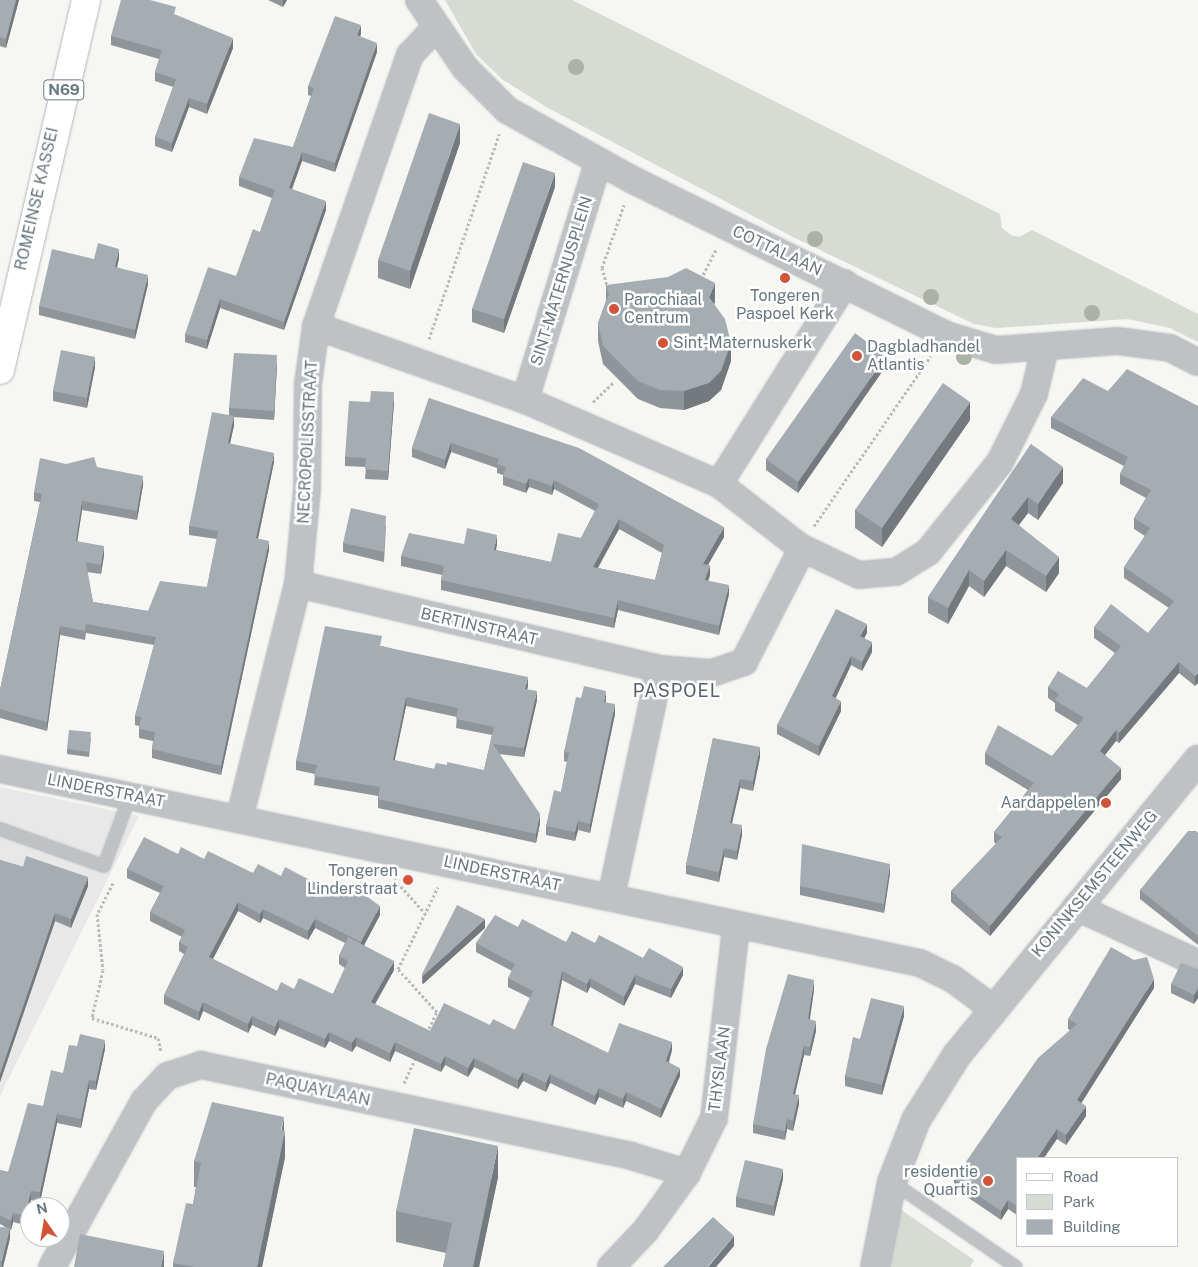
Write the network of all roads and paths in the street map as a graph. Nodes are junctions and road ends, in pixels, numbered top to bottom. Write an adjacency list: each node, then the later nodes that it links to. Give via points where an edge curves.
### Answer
1 (86, 0): 16 (main road, ROMEINSE KASSEI / N69)
2 (419, 0): 3 (street, COTTALAAN)
3 (436, 27): 4 (street, COTTALAAN, via 466,68); 11 (street, NECROPOLISSTRAAT, via 410,55)
4 (507, 110): 5 (street, COTTALAAN); 15 (path)
5 (598, 163): 6 (street, COTTALAAN); 17 (street, SINT-MATERNUSPLEIN)
6 (633, 180): 7 (street, COTTALAAN); 10 (path, via 602,268)
7 (726, 228): 8 (path); 9 (street, COTTALAAN)
8 (699, 283)
9 (845, 283): 12 (street, COTTALAAN); 18 (street)
10 (610, 293)
11 (316, 326): 15 (street); 20 (street, NECROPOLISSTRAAT, via 308,384 307,489)
12 (946, 335): 13 (street, COTTALAAN, via 996,350); 19 (path)
13 (1045, 348): 14 (street, COTTALAAN, via 1118,341 1170,348); 19 (street, via 1034,394 1000,462 928,552 896,572 859,575)
14 (1198, 362)
15 (420, 363): 17 (street)
16 (0, 370)
17 (525, 400): 18 (street)
18 (718, 484): 19 (street)
19 (801, 548): 21 (street, BERTINSTRAAT, via 744,662 712,674)
20 (298, 584): 21 (street, BERTINSTRAAT); 25 (street, NECROPOLISSTRAAT)
21 (660, 669): 29 (street)
22 (1198, 760): 30 (street, KONINKSEMSTEENWEG)
23 (0, 769): 24 (street, LINDERSTRAAT)
24 (130, 796): 25 (street, LINDERSTRAAT); 26 (lane, via 104,866)
25 (240, 816): 27 (street, LINDERSTRAAT)
26 (0, 829)
27 (450, 862): 29 (street, LINDERSTRAAT); 34 (path, via 398,969 437,1012)
28 (117, 876): 36 (path, via 97,914 103,970 92,1018 158,1038)
29 (611, 898): 31 (street, LINDERSTRAAT)
30 (1076, 907): 32 (street); 33 (street, KONINKSEMSTEENWEG)
31 (736, 927): 33 (street, LINDERSTRAAT, via 920,963 953,979); 38 (street, THYSLAAN, via 714,1118)
32 (1198, 963)
33 (992, 1008): 39 (street, KONINKSEMSTEENWEG, via 916,1120)
34 (425, 1038)
35 (421, 1046): 37 (path)
36 (167, 1076): 37 (street, PAQUAYLAAN, via 201,1066); 40 (street, via 144,1101)
37 (394, 1106): 38 (street, PAQUAYLAAN, via 631,1156)
38 (687, 1173): 41 (street, THYSLAAN, via 646,1230)
39 (892, 1182): 42 (street, KONINKSEMSTEENWEG); 43 (lane)
40 (52, 1267)
41 (611, 1267)
42 (875, 1267)
43 (1016, 1267)

